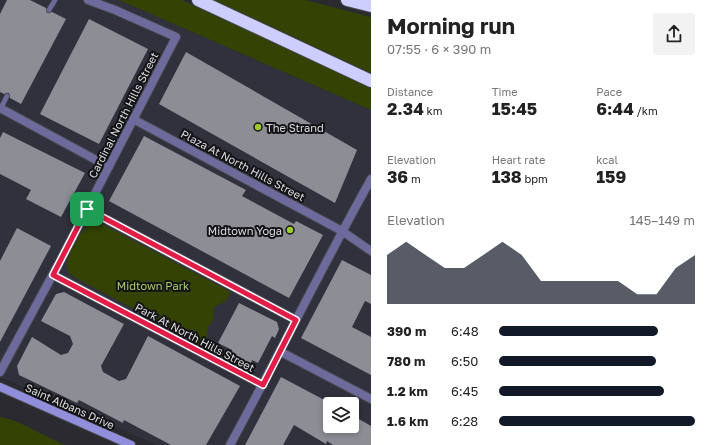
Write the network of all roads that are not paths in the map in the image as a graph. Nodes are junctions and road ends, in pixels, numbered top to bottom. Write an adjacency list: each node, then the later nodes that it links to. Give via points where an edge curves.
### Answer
1 (55, 0): 6 (lane)
2 (88, 0): 10 (street, Cardinal North Hills Street, via 176,37)
3 (198, 0): 7 (highway)
4 (347, 0): 5 (highway)
5 (371, 6)
6 (50, 10)
7 (371, 81)
8 (7, 96): 9 (lane)
9 (0, 108): 11 (street)
10 (133, 119): 11 (street, Cardinal North Hills Street); 14 (street, Plaza At North Hills Street)
11 (108, 167): 13 (street, Cardinal North Hills Street)
12 (371, 179): 14 (street)
13 (87, 209): 16 (street, Cardinal North Hills Street); 17 (street)
14 (342, 231): 15 (street); 17 (street)
15 (371, 251)
16 (53, 275): 19 (street, Cardinal North Hills Street); 20 (street, Park At North Hills Street)
17 (296, 320): 18 (street)
18 (281, 352): 20 (street); 22 (street)
19 (0, 372)
20 (263, 385): 24 (street)
21 (0, 387): 23 (street, Saint Albans Drive)
22 (371, 400)
23 (131, 445)
24 (230, 445)

